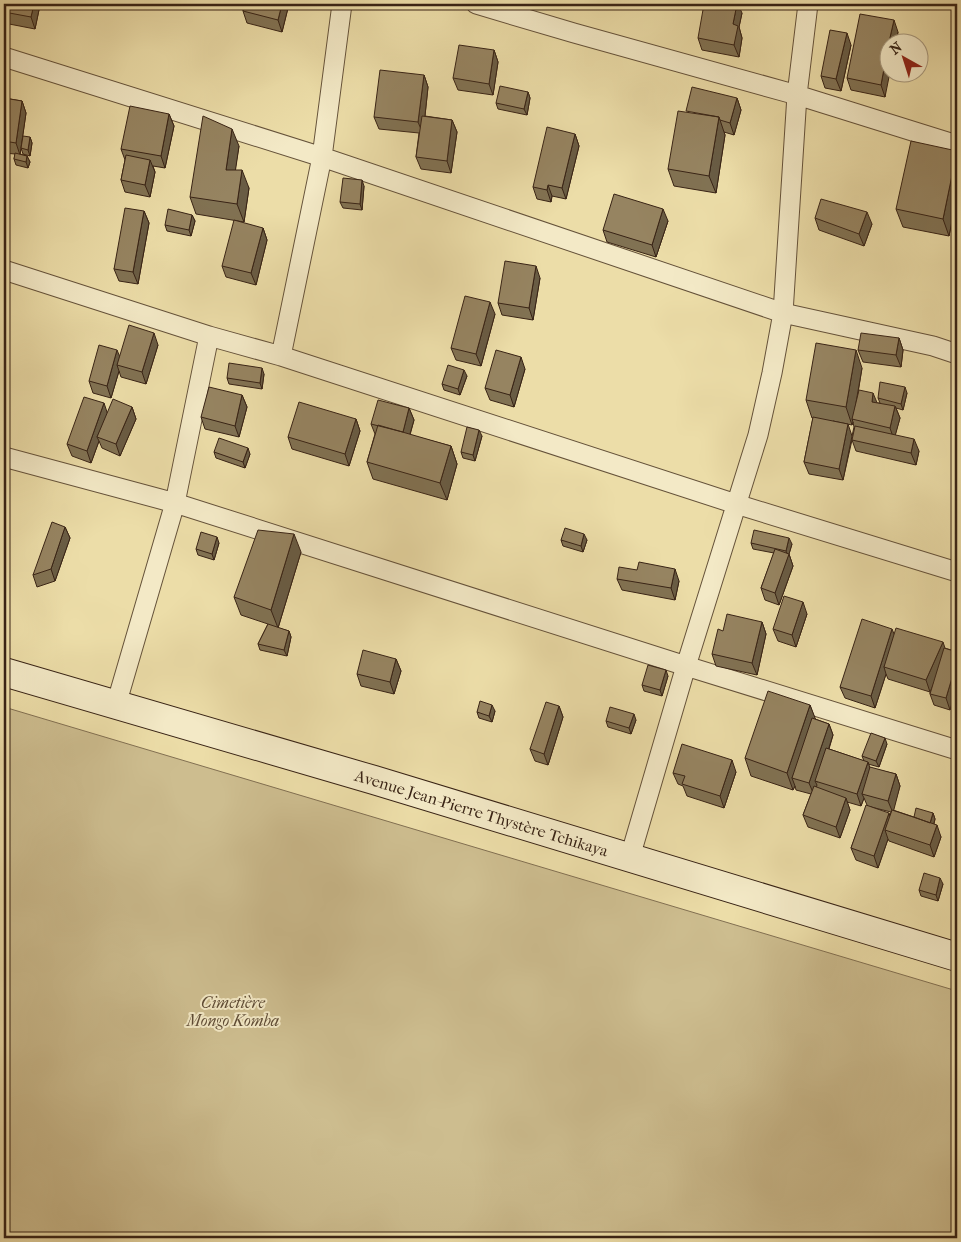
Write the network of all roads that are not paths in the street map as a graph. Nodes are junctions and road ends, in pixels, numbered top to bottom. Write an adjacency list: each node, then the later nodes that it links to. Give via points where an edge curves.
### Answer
1 (342, 4): 7 (street)
2 (476, 4): 5 (street)
3 (808, 4): 5 (street)
4 (4, 57): 7 (street)
5 (798, 95): 6 (street); 9 (street)
6 (957, 145)
7 (322, 157): 9 (street); 12 (street)
8 (4, 270): 10 (street)
9 (783, 312): 11 (street); 15 (street, via 758,435)
10 (209, 336): 12 (street); 14 (street)
11 (957, 354)
12 (281, 356): 15 (street)
13 (4, 457): 14 (street)
14 (175, 503): 17 (street); 19 (street)
15 (736, 504): 16 (street); 17 (street)
16 (957, 572)
17 (686, 666): 20 (street); 21 (street)
18 (4, 672): 19 (street, Avenue Jean-Pierre Thystère Tchikaya)
19 (116, 705): 21 (street, Avenue Jean-Pierre Thystère Tchikaya)
20 (957, 750)
21 (630, 857): 22 (street, Avenue Jean-Pierre Thystère Tchikaya)
22 (957, 957)

